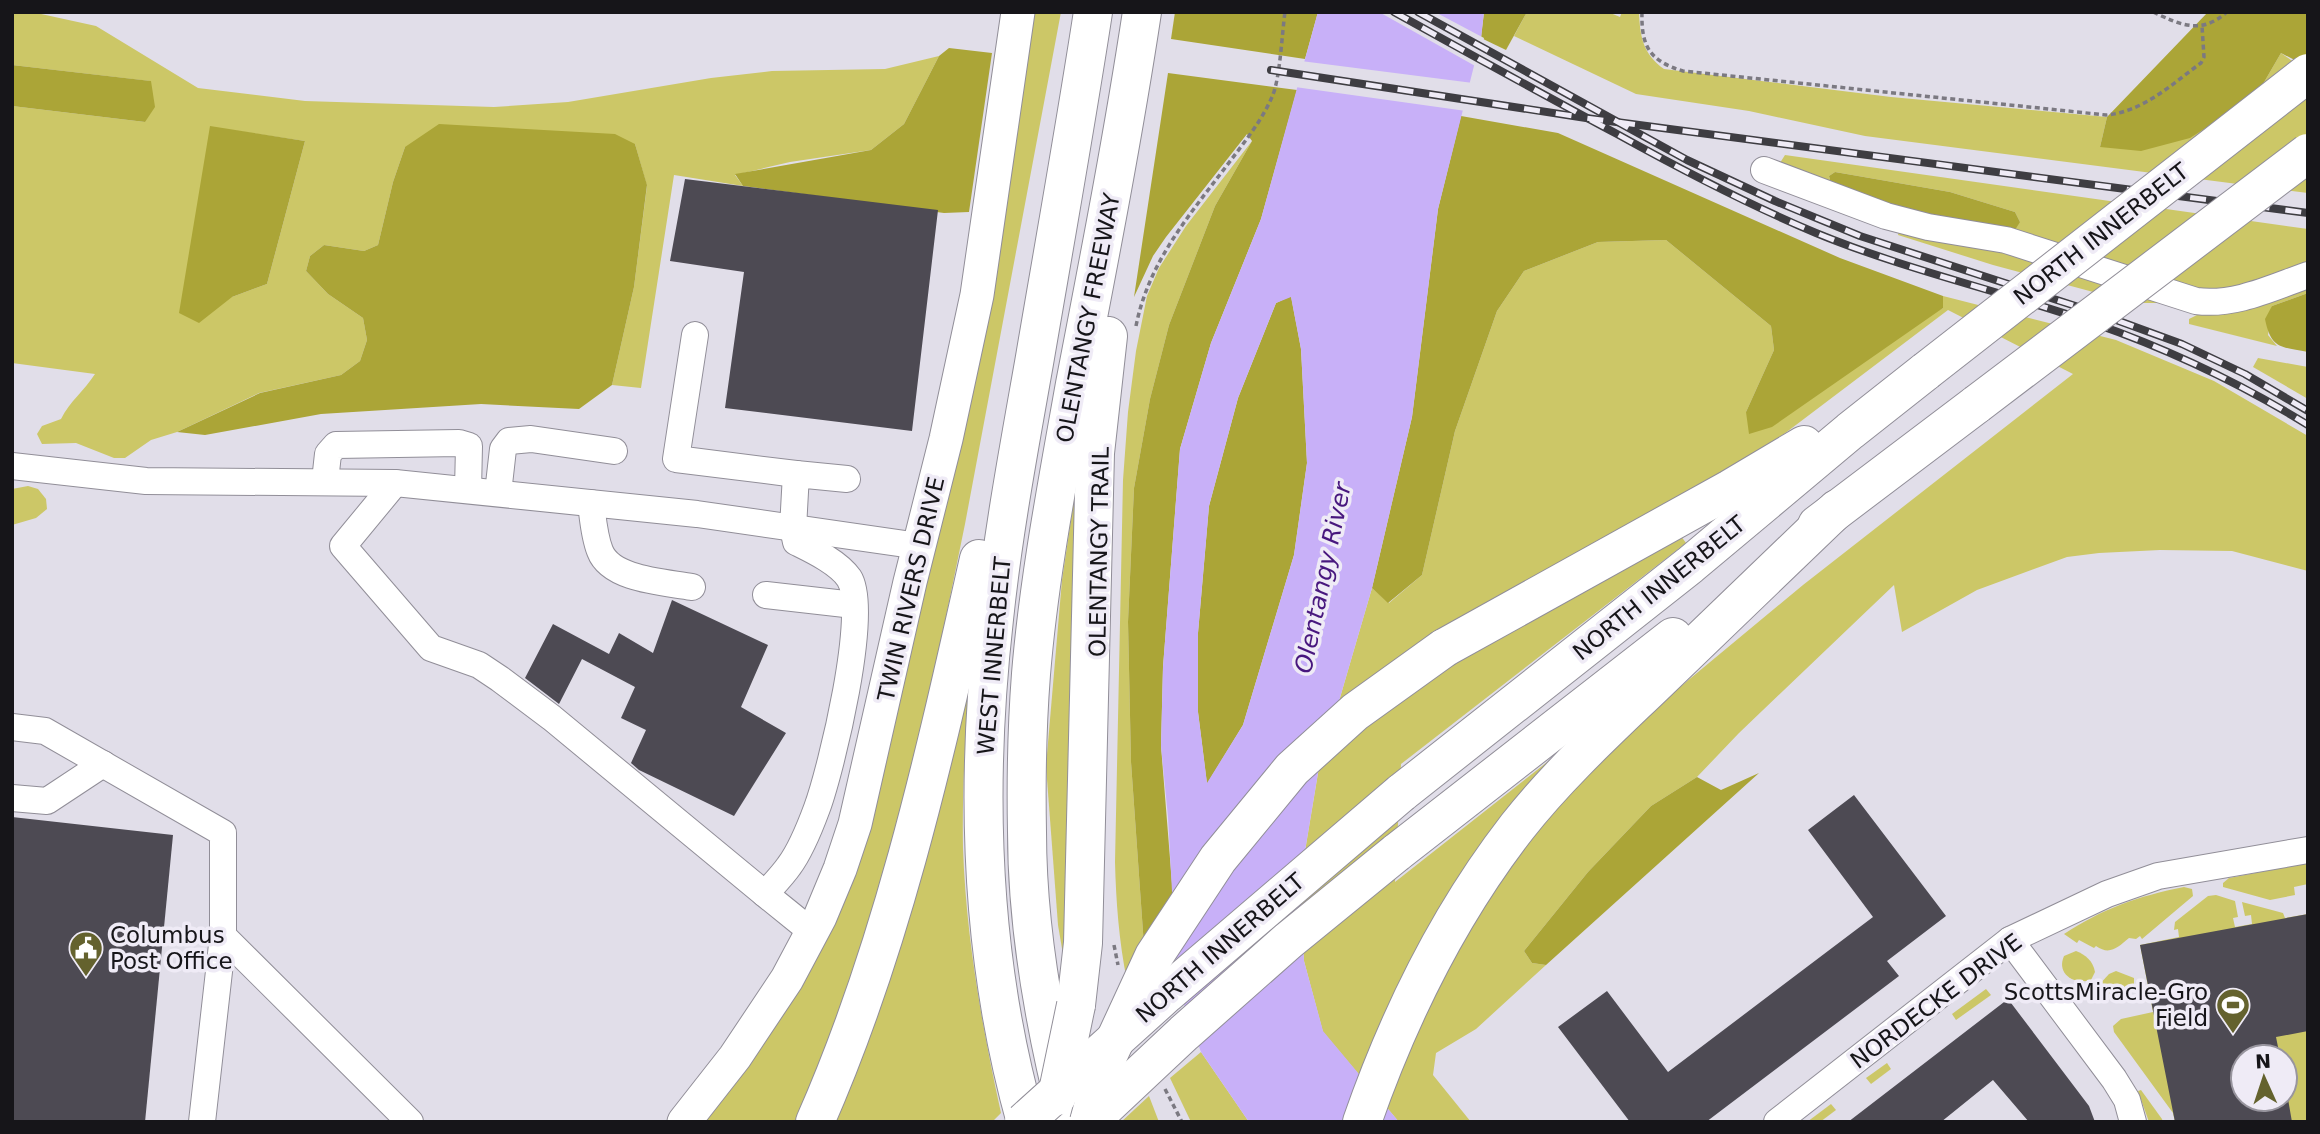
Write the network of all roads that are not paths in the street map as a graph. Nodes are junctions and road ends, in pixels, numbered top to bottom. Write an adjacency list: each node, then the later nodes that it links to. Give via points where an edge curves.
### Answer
1 (1018, 12): 23 (main road, TWIN RIVERS DRIVE, via 977,295)
2 (1093, 12): 8 (highway)
3 (1142, 12): 5 (highway, OLENTANGY FREEWAY)
4 (2308, 73): 11 (highway, NORTH INNERBELT, bridge)
5 (1128, 101): 27 (highway, OLENTANGY FREEWAY, via 1055,492); 41 (highway, bridge, via 1095,453 1083,932 1076,1005)
6 (2308, 153): 21 (highway, NORTH INNERBELT, bridge)
7 (1764, 170): 9 (street, via 1886,216 2006,240 2196,301 2232,302)
8 (1064, 192): 39 (highway, via 911,844 843,1059); 40 (highway, WEST INNERBELT, via 1013,485 994,619 985,732 984,835 993,964)
9 (2308, 275)
10 (695, 335): 14 (street, via 676,459)
11 (1926, 371): 40 (highway, NORTH INNERBELT, bridge, via 1401,793); 43 (highway, bridge, via 1730,489 1444,648 1355,712 1292,769 1218,859 1154,956 1105,1062)
12 (614, 451): 19 (street, via 531,439 509,441 503,449)
13 (12, 466): 16 (street, via 146,481)
14 (796, 474): 15 (street); 22 (street)
15 (847, 479)
16 (325, 481): 17 (street); 18 (street, via 328,454 336,445 458,443 469,446)
17 (396, 483): 18 (street); 32 (street, via 343,546 431,648 479,665 500,678)
18 (468, 490): 19 (street)
19 (498, 493): 20 (street)
20 (591, 503): 22 (street); 24 (street, via 600,553 611,567)
21 (1837, 509): 43 (highway, NORTH INNERBELT, bridge, via 1288,941); 44 (highway, via 1588,748 1517,826 1458,911 1419,982 1382,1063)
22 (793, 528): 23 (street); 26 (street, via 796,542 821,554 849,578)
23 (919, 546): 33 (main road, TWIN RIVERS DRIVE, via 855,824)
24 (692, 587)
25 (766, 595): 26 (street)
26 (854, 605): 32 (street, via 851,670 817,809 790,864)
27 (1037, 623): 42 (highway, WEST INNERBELT, via 1028,734 1030,896 1036,959)
28 (12, 727): 29 (street, via 45,732)
29 (103, 764): 30 (street, via 47,802); 34 (street, via 223,833)
30 (12, 798)
31 (2308, 850): 35 (street, NORDECKE DRIVE, via 2158,876 2107,894)
32 (765, 894): 33 (street)
33 (812, 932): 38 (main road, TWIN RIVERS DRIVE, via 763,1017)
34 (223, 936): 36 (street); 37 (street)
35 (2010, 940): 45 (street, NORDECKE DRIVE); 46 (street, via 2114,1079)
36 (202, 1122)
37 (410, 1122)
38 (684, 1122)
39 (815, 1122)
40 (1025, 1122)
41 (1050, 1122)
42 (1069, 1122)
43 (1089, 1122)
44 (1362, 1122)
45 (1777, 1122)
46 (2133, 1122)

